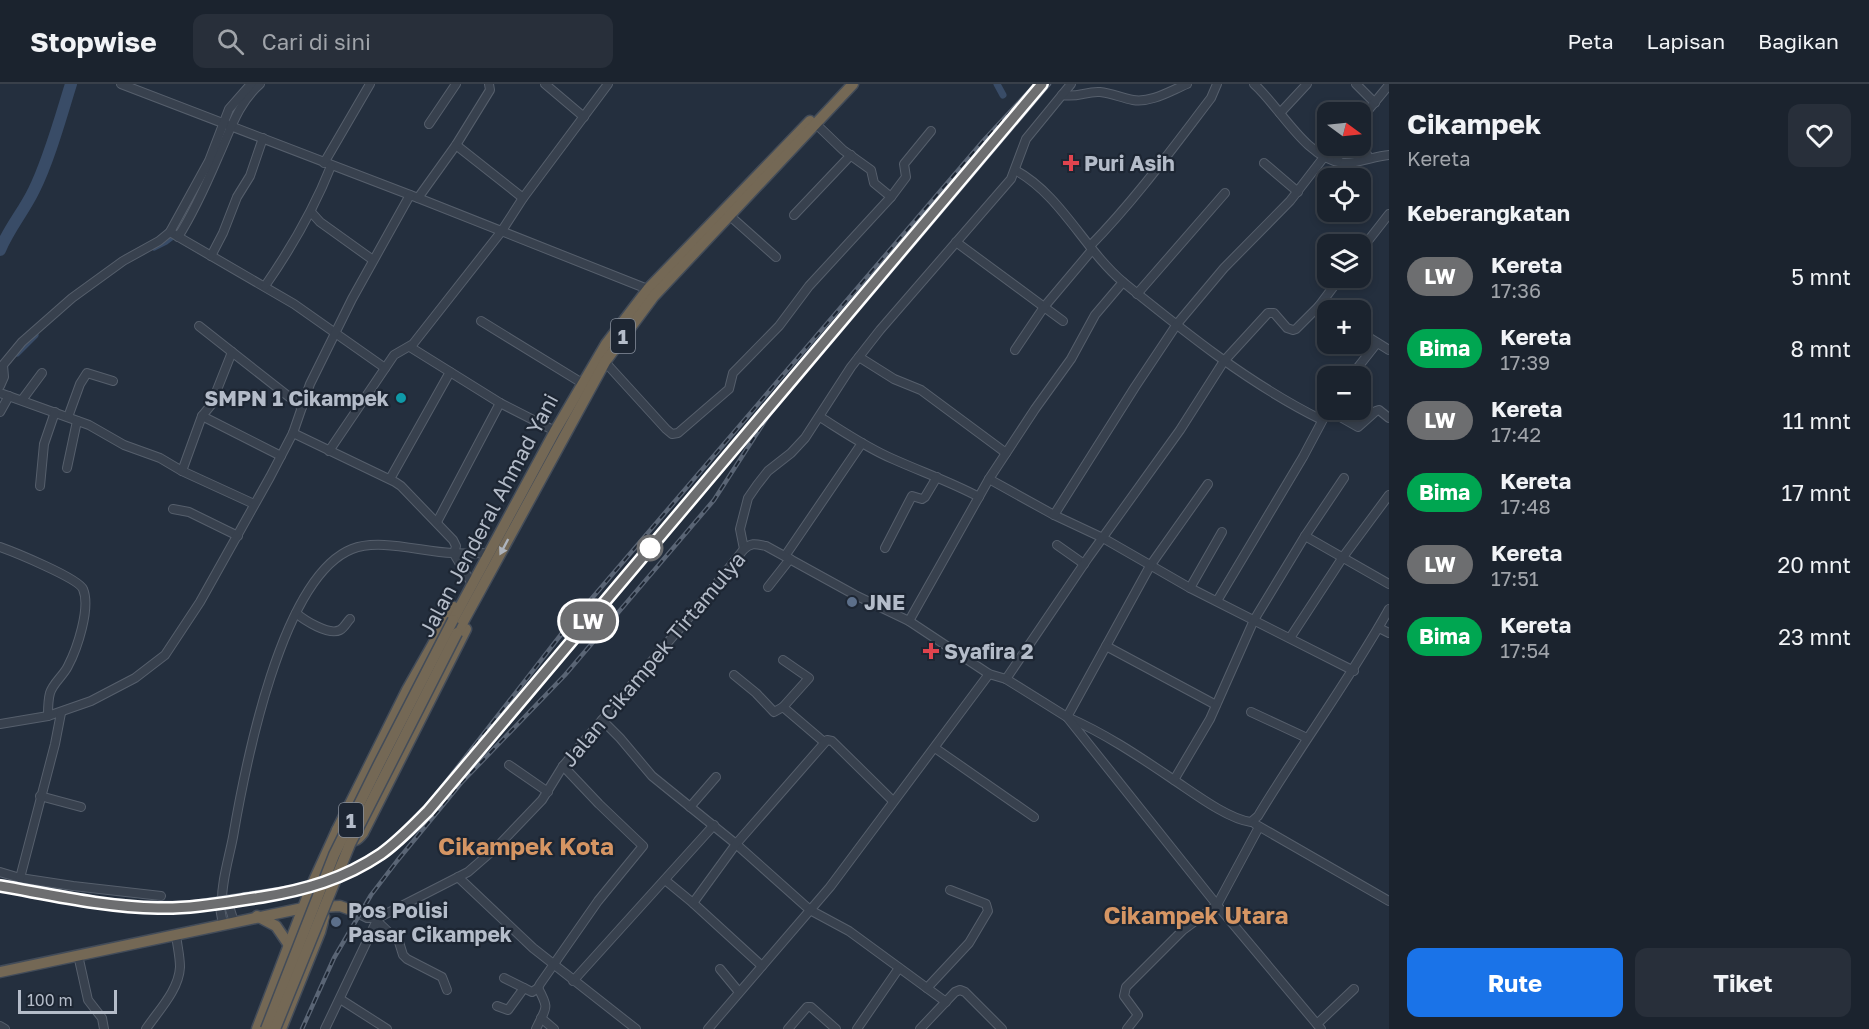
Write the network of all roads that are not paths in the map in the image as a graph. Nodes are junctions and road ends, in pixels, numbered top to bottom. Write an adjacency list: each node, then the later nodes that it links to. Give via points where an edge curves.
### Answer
1 (121, 84): 24 (street)
2 (251, 84): 24 (street, via 229,109)
3 (260, 84): 24 (street)
4 (370, 84): 36 (street)
5 (456, 84): 23 (street)
6 (489, 84): 28 (street, via 490,90)
7 (545, 84): 22 (street)
8 (608, 84): 22 (street)
9 (843, 84): 58 (highway, Jalan Jenderal Ahmad Yani / 1)
10 (853, 84): 25 (highway, Jalan Jenderal Ahmad Yani / 1)
11 (1071, 84): 18 (street)
12 (1187, 84): 18 (street, via 1143,100 1100,92 1072,97)
13 (1217, 84): 51 (street, via 1211,98 1146,183)
14 (1254, 84): 21 (street)
15 (1307, 84): 21 (street)
16 (1356, 84): 19 (street)
17 (1389, 85): 19 (street)
18 (1062, 94): 37 (street, via 1026,139)
19 (1375, 103): 20 (street)
20 (1371, 108)
21 (1280, 113): 32 (street)
22 (584, 117): 42 (street)
23 (429, 123)
24 (228, 124): 27 (street); 48 (street, via 197,204)
25 (816, 124): 29 (street); 46 (highway, Jalan Jenderal Ahmad Yani / 1)
26 (931, 131): 41 (street, via 903,164 906,177)
27 (263, 138): 36 (street); 52 (street, via 250,176)
28 (456, 145): 40 (street); 42 (street)
29 (851, 155): 41 (street, via 871,170 874,183); 45 (street)
30 (1389, 155): 33 (street)
31 (1338, 156): 34 (street)
32 (1324, 157): 34 (street); 38 (street)
33 (1368, 158): 34 (street)
34 (1336, 161)
35 (1264, 163): 38 (street)
36 (328, 164): 40 (street); 43 (street)
37 (1015, 170): 50 (street); 51 (street, via 1029,178)
38 (1298, 192): 65 (street, via 1224,268)
39 (1225, 193): 59 (street)
40 (414, 196): 47 (street); 54 (street)
41 (891, 197): 76 (street, via 733,374 729,388 678,433 666,429)
42 (523, 198): 47 (street)
43 (311, 212): 54 (street); 56 (street)
44 (1389, 214): 49 (street)
45 (794, 215)
46 (730, 216): 53 (street); 58 (highway, Jalan Jenderal Ahmad Yani / 1)
47 (501, 232): 58 (street); 70 (street)
48 (174, 235): 52 (street); 81 (street, via 123,261 72,298 22,342 4,363)
49 (1371, 237)
50 (956, 242): 62 (street); 74 (street)
51 (1091, 248): 55 (street); 62 (street)
52 (211, 256): 56 (street)
53 (776, 257)
54 (373, 260): 67 (street)
55 (1123, 282): 59 (street); 105 (street, via 1095,315 1071,359)
56 (265, 286): 67 (street)
57 (1332, 288): 60 (street)
58 (651, 292): 76 (highway, Jalan Jenderal Ahmad Yani / 1); 83 (highway, Jalan Jenderal Ahmad Yani / 1, via 606,344)
59 (1137, 294): 65 (street)
60 (1323, 300)
61 (1317, 307): 75 (street, via 1293,330 1274,313 1265,315)
62 (1044, 308): 64 (street); 71 (street)
63 (481, 321): 83 (street)
64 (1063, 321)
65 (1178, 324): 75 (street); 119 (street)
66 (199, 326): 73 (street)
67 (336, 333): 78 (street); 88 (street)
68 (1371, 339): 69 (street)
69 (1377, 343): 72 (street); 77 (street)
70 (410, 347): 78 (street, via 394,355); 79 (street)
71 (1015, 350)
72 (1389, 350)
73 (231, 352): 88 (street); 92 (street, via 211,405)
74 (859, 357): 94 (street); 105 (street, via 921,390)
75 (1224, 361): 95 (street); 124 (street)
76 (605, 362): 135 (highway, Jalan Jenderal Ahmad Yani / 1, one-way to 135)
77 (1359, 366)
78 (385, 368): 104 (street)
79 (450, 372): 87 (street); 111 (street)
80 (42, 373): 86 (street)
81 (2, 379)
82 (113, 381): 93 (street, via 87,373)
83 (582, 384): 101 (highway, Jalan Jenderal Ahmad Yani / 1)
84 (0, 393): 85 (street)
85 (9, 396): 86 (street); 89 (street)
86 (22, 400): 90 (street)
87 (500, 403): 101 (street); 120 (street)
88 (302, 407): 102 (street)
89 (0, 412)
90 (55, 412): 93 (street); 114 (street, via 44,444)
91 (1371, 415): 96 (street, via 1379,410)
92 (202, 416): 106 (street); 108 (street)
93 (68, 417): 100 (street)
94 (820, 417): 103 (street); 128 (street, via 748,498 740,529)
95 (1317, 417)
96 (1389, 418)
97 (1322, 420): 141 (street)
98 (1346, 420): 99 (street, via 1358,427)
99 (1366, 420)
100 (77, 421): 107 (street); 108 (street)
101 (555, 431): 129 (highway, Jalan Jenderal Ahmad Yani / 1)
102 (293, 433): 104 (street); 106 (street)
103 (862, 443): 109 (street); 132 (street)
104 (329, 451): 111 (street)
105 (1006, 453): 112 (street)
106 (281, 456): 117 (street)
107 (67, 468)
108 (182, 471): 117 (street)
109 (937, 477): 116 (street); 127 (street, via 925,497 912,496)
110 (1344, 478): 123 (street)
111 (390, 479): 120 (street)
112 (989, 479): 116 (street); 119 (street)
113 (1208, 484): 134 (street)
114 (40, 486)
115 (1389, 495): 131 (street)
116 (979, 497): 146 (street)
117 (254, 504): 122 (street)
118 (173, 509): 122 (street, via 189,512)
119 (1054, 515): 124 (street)
120 (437, 522): 130 (street, via 453,540)
121 (1222, 532): 139 (street)
122 (238, 536): 159 (street, via 165,656 109,693)
123 (1305, 536): 131 (street); 145 (street)
124 (1103, 538): 133 (street); 134 (street)
125 (1057, 545): 133 (street)
126 (0, 547): 160 (street, via 79,584 83,592 84,616 78,642 67,669 50,693)
127 (885, 548)
128 (744, 549): 132 (street, Jalan Cikampek Tirtamulya, via 754,543); 162 (street, Jalan Cikampek Tirtamulya)
129 (489, 553): 130 (street); 136 (highway, Jalan Jenderal Ahmad Yani / 1)
130 (454, 554): 136 (street); 143 (street, via 381,545 351,549 321,574)
131 (1343, 557): 137 (street); 149 (street)
132 (787, 558): 138 (street); 146 (street, Jalan Cikampek Tirtamulya)
133 (1084, 564): 155 (street)
134 (1150, 566): 139 (street); 150 (street)
135 (486, 581): 180 (highway, via 363,833 353,842 344,840); 227 (highway, Jalan Jenderal Ahmad Yani / 1, bridge, via 350,844)
136 (472, 584): 140 (highway, Jalan Jenderal Ahmad Yani / 1)
137 (1389, 584)
138 (768, 587)
139 (1190, 588): 141 (street)
140 (465, 597): 180 (highway, via 451,610); 226 (highway, Jalan Jenderal Ahmad Yani / 1, bridge, via 334,855)
141 (1217, 601): 145 (street)
142 (1389, 609): 147 (street)
143 (296, 613): 144 (street, via 310,624 336,631); 197 (street, via 280,649 246,765 220,908)
144 (350, 619)
145 (1254, 620): 149 (street); 156 (street)
146 (909, 621): 154 (street, Jalan Cikampek Tirtamulya)
147 (1379, 628): 148 (street); 152 (street)
148 (1389, 633)
149 (1290, 638): 152 (street)
150 (1106, 646): 156 (street); 161 (street)
151 (783, 660): 157 (street, via 809,678)
152 (1354, 671): 164 (street)
153 (734, 675): 157 (street, via 774,712)
154 (989, 675): 155 (street, Jalan Cikampek Tirtamulya); 166 (street)
155 (1006, 679): 161 (street, Jalan Cikampek Tirtamulya)
156 (1216, 705): 170 (street)
157 (783, 707): 165 (street)
158 (1251, 712): 164 (street)
159 (61, 713): 160 (street); 172 (street)
160 (48, 716): 163 (street)
161 (1067, 717): 170 (street, via 1102,733); 190 (street, Jalan Cikampek Tirtamulya)
162 (602, 720): 168 (street, Jalan Cikampek Tirtamulya); 175 (street, via 652,776)
163 (0, 724)
164 (1307, 738): 177 (street)
165 (824, 742): 173 (street, via 832,741); 181 (street)
166 (935, 748): 173 (street); 176 (street)
167 (510, 765): 171 (street)
168 (563, 766): 171 (street, Jalan Cikampek Tirtamulya); 203 (street, via 643,846)
169 (716, 777): 175 (street)
170 (1174, 780): 177 (street)
171 (548, 792): 183 (street, Jalan Cikampek Tirtamulya, via 492,851)
172 (40, 796): 174 (street); 184 (street)
173 (894, 801): 194 (street)
174 (81, 807)
175 (690, 807): 178 (street)
176 (1034, 817)
177 (1251, 822): 179 (street)
178 (714, 825): 181 (street); 185 (street)
179 (1259, 827): 188 (street); 190 (street)
180 (337, 830): 192 (highway)
181 (736, 844): 189 (street); 194 (street)
182 (0, 872): 184 (street)
183 (458, 877): 196 (street, Jalan Cikampek Tirtamulya); 203 (street)
184 (20, 878): 187 (street)
185 (665, 880): 189 (street); 209 (street)
186 (950, 890): 212 (street, via 986,904 988,911 969,943)
187 (161, 896)
188 (1389, 901)
189 (693, 903): 204 (street)
190 (1217, 905): 221 (street, Jalan Cikampek Tirtamulya); 240 (street, via 1183,930 1126,987 1124,996 1138,1015)
191 (327, 906): 192 (highway); 193 (highway); 198 (highway)
192 (303, 908): 195 (highway); 200 (highway)
193 (351, 910): 196 (street); 198 (highway, via 330,916)
194 (810, 910): 204 (street); 205 (street, via 849,930)
195 (257, 916): 197 (highway); 200 (highway, via 276,926)
196 (378, 920): 214 (street, via 399,942 407,959 442,977); 216 (street)
197 (228, 923): 199 (highway)
198 (320, 932): 201 (highway)
199 (176, 934): 202 (highway); 224 (street, via 179,975 171,994)
200 (289, 945): 201 (highway, via 301,953); 225 (highway)
201 (313, 949): 228 (highway)
202 (78, 955): 207 (highway); 223 (street, via 89,1004 102,1018)
203 (552, 964): 209 (street); 211 (street)
204 (762, 966): 215 (street)
205 (900, 968): 212 (street); 237 (street)
206 (720, 969): 215 (street)
207 (0, 972)
208 (504, 978): 210 (street)
209 (573, 981): 233 (street)
210 (524, 988): 211 (street, via 532,992); 218 (street, via 508,1010)
211 (538, 988): 219 (street, via 547,1003)
212 (927, 988): 217 (street)
213 (1353, 989): 221 (street)
214 (447, 990)
215 (739, 992): 234 (street)
216 (340, 999): 229 (street); 230 (street)
217 (946, 1002): 238 (street); 239 (street, via 958,990 965,992)
218 (498, 1006)
219 (541, 1018): 231 (street); 232 (street)
220 (0, 1026): 222 (street)
221 (1319, 1027)
222 (5, 1029)
223 (104, 1029)
224 (146, 1029)
225 (257, 1029)
226 (266, 1029)
227 (275, 1029)
228 (281, 1029)
229 (325, 1029)
230 (387, 1029)
231 (536, 1029)
232 (554, 1029)
233 (636, 1029)
234 (708, 1029)
235 (788, 1029): 236 (street, via 807,1007)
236 (836, 1029)
237 (857, 1029)
238 (920, 1029)
239 (1002, 1029)
240 (1127, 1029)

